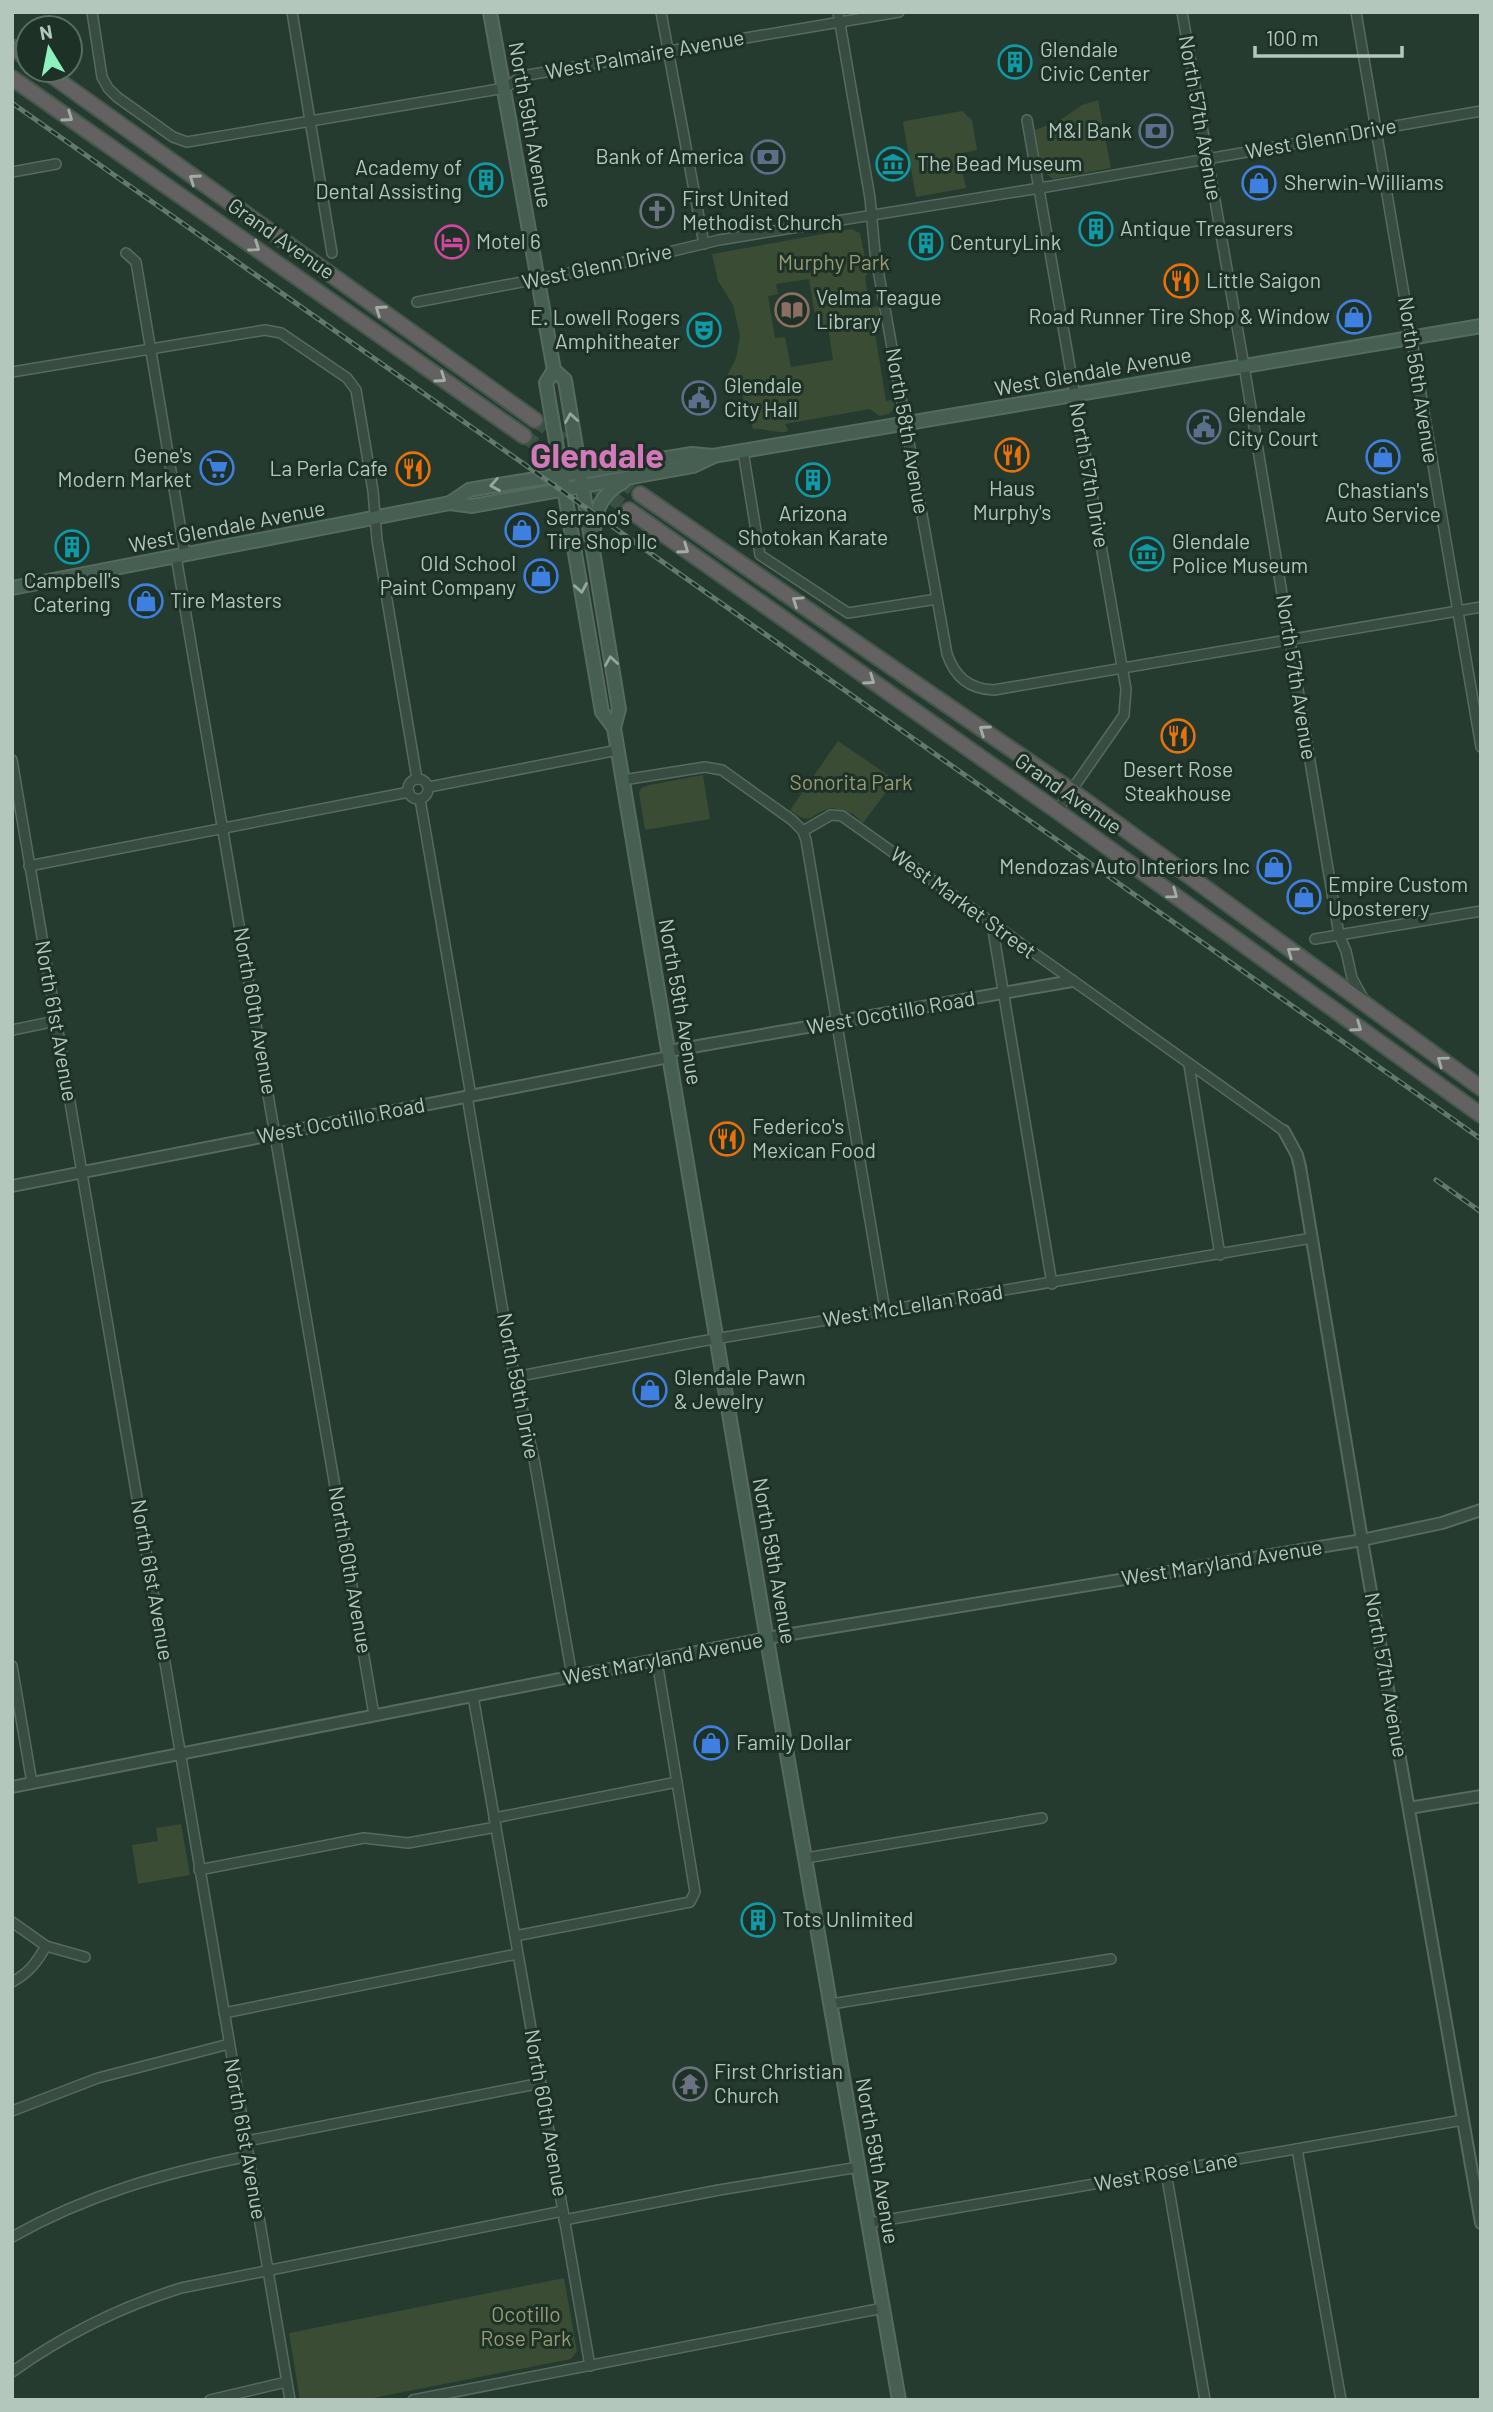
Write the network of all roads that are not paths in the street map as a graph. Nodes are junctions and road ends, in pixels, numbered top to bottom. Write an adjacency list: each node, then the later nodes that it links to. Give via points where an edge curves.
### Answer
1 (92, 12): 16 (street, West Palmaire Avenue, via 102,77 108,88 173,137 187,142)
2 (292, 12): 16 (street)
3 (490, 12): 13 (main road, North 59th Avenue)
4 (661, 12): 10 (street)
5 (838, 12): 9 (street, North 58th Avenue)
6 (899, 12): 9 (street, West Palmaire Avenue)
7 (1182, 12): 18 (street, North 57th Avenue)
8 (1356, 12): 17 (street, North 56th Avenue)
9 (840, 23): 10 (street, West Palmaire Avenue); 22 (street, North 58th Avenue)
10 (667, 52): 13 (street, West Palmaire Avenue, via 522,76); 23 (street)
11 (12, 78): 37 (highway, Grand Avenue, one-way to 37)
12 (64, 84): 35 (highway, Grand Avenue, one-way to 12)
13 (505, 88): 16 (street, West Palmaire Avenue); 26 (main road, North 59th Avenue)
14 (1481, 111): 17 (street, West Glenn Drive)
15 (1027, 120): 21 (street, North 57th Drive)
16 (310, 121): 25 (street)
17 (1376, 130): 18 (street, West Glenn Drive); 29 (street, North 56th Avenue)
18 (1208, 159): 21 (street, West Glenn Drive); 31 (street, North 57th Avenue)
19 (56, 164): 20 (street)
20 (12, 172)
21 (1039, 188): 22 (street, West Glenn Drive); 34 (street, North 57th Drive)
22 (871, 216): 23 (street, West Glenn Drive); 36 (street, North 58th Avenue)
23 (704, 244): 26 (street, West Glenn Drive)
24 (126, 253): 30 (street, North 60th Avenue, via 136,262)
25 (332, 253)
26 (539, 279): 27 (street, West Glenn Drive); 32 (main road, North 59th Avenue)
27 (417, 302)
28 (1481, 326): 29 (main road, West Glendale Avenue)
29 (1412, 338): 31 (main road, West Glendale Avenue); 54 (street, North 56th Avenue)
30 (150, 350): 33 (street); 48 (street, via 274,331 347,378 356,390); 49 (street, North 60th Avenue)
31 (1244, 366): 34 (main road, West Glendale Avenue); 55 (street, North 57th Avenue)
32 (554, 370): 40 (main road, North 59th Avenue, one-way to 32, via 565,380); 41 (main road, North 59th Avenue, via 546,383)
33 (12, 372)
34 (1075, 395): 36 (main road, West Glendale Avenue); 56 (street, North 57th Drive)
35 (536, 420)
36 (906, 424): 38 (main road, West Glendale Avenue); 52 (street, North 58th Avenue)
37 (524, 436)
38 (743, 451): 39 (main road, West Glendale Avenue); 52 (street, via 760,555 848,613)
39 (713, 456): 40 (main road, West Glendale Avenue, via 692,454); 42 (main road, West Glendale Avenue, via 693,466)
40 (580, 472): 41 (main road, West Glendale Avenue); 43 (main road, North 59th Avenue)
41 (561, 474): 44 (main road, North 59th Avenue); 46 (main road, West Glendale Avenue, one-way to 46, via 469,490)
42 (631, 477): 43 (main road, West Glendale Avenue); 50 (main road, via 600,504 594,530)
43 (582, 486): 44 (main road, West Glendale Avenue); 50 (main road, North 59th Avenue)
44 (563, 490): 46 (main road, West Glendale Avenue, via 471,506); 57 (main road, North 59th Avenue, one-way to 57, via 602,712)
45 (640, 494): 66 (highway, Grand Avenue, one-way to 45)
46 (450, 503): 48 (main road, West Glendale Avenue)
47 (629, 510): 68 (highway, Grand Avenue, one-way to 68)
48 (375, 517): 49 (main road, West Glendale Avenue); 61 (street)
49 (181, 555): 51 (main road, West Glendale Avenue); 69 (street, North 60th Avenue)
50 (595, 564): 57 (main road, North 59th Avenue, one-way to 50, via 619,709)
51 (12, 588)
52 (937, 599): 56 (street, North 58th Avenue, via 953,668 975,687 994,690)
53 (1481, 607): 54 (street)
54 (1457, 611): 55 (street); 58 (street, North 56th Avenue)
55 (1290, 640): 56 (street); 74 (street, North 57th Avenue)
56 (1123, 668): 66 (street, North 57th Drive, via 1124,715)
57 (614, 728): 59 (main road, North 59th Avenue)
58 (1481, 747)
59 (618, 750): 62 (main road, North 59th Avenue); 63 (street)
60 (12, 760): 64 (street, North 61st Avenue)
61 (417, 779): 63 (street); 65 (street)
62 (623, 780): 70 (street, via 705,767 722,770); 82 (main road, North 59th Avenue)
63 (429, 787): 67 (street, via 426,797)
64 (15, 789): 71 (street, North 61st Avenue)
65 (409, 792): 67 (street); 69 (street)
66 (1072, 792): 68 (street, North 57th Drive); 78 (highway, Grand Avenue, one-way to 66)
67 (420, 799): 85 (street, North 59th Drive)
68 (1058, 811): 86 (highway, Grand Avenue, one-way to 86)
69 (223, 828): 71 (street); 88 (street, North 60th Avenue)
70 (803, 831): 73 (street, West Market Street, via 831,815 842,816); 80 (street)
71 (29, 866): 79 (street, North 61st Avenue)
72 (1481, 911): 74 (street)
73 (992, 924): 76 (street, West Market Street); 77 (street)
74 (1339, 935): 75 (street); 78 (street, North 57th Avenue, via 1352,978)
75 (1315, 939)
76 (1072, 981): 77 (street, West Ocotillo Road); 83 (street, West Market Street)
77 (1003, 993): 80 (street, West Ocotillo Road); 93 (street)
78 (1367, 1006): 84 (highway, Grand Avenue, one-way to 78)
79 (56, 1021): 81 (street); 89 (street, North 61st Avenue)
80 (837, 1022): 82 (street, West Ocotillo Road); 94 (street)
81 (12, 1030)
82 (669, 1054): 85 (street, West Ocotillo Road); 95 (main road, North 59th Avenue)
83 (1189, 1065): 87 (street, West Market Street); 92 (street)
84 (1481, 1088)
85 (469, 1096): 88 (street, West Ocotillo Road); 96 (street, North 59th Drive)
86 (1481, 1115)
87 (1284, 1131): 91 (street, North 57th Avenue, via 1297,1155)
88 (276, 1134): 89 (street, West Ocotillo Road); 104 (street, North 60th Avenue)
89 (81, 1172): 90 (street, West Ocotillo Road); 105 (street, North 61st Avenue)
90 (12, 1186)
91 (1312, 1238): 92 (street, West McLellan Road); 98 (street, North 57th Avenue)
92 (1220, 1255): 93 (street, West McLellan Road)
93 (1052, 1284): 94 (street, West McLellan Road)
94 (885, 1310): 95 (street, West McLellan Road)
95 (717, 1339): 96 (street, West McLellan Road); 99 (main road, North 59th Avenue)
96 (515, 1377): 102 (street, North 59th Drive)
97 (1481, 1510): 98 (street, West Maryland Avenue)
98 (1362, 1540): 99 (street, West Maryland Avenue); 110 (street, North 57th Avenue)
99 (767, 1638): 100 (street, West Maryland Avenue); 113 (main road, North 59th Avenue)
100 (657, 1661): 102 (street, West Maryland Avenue); 106 (street)
101 (12, 1666): 107 (street)
102 (572, 1676): 103 (street, West Maryland Avenue)
103 (473, 1696): 104 (street, West Maryland Avenue); 112 (street, North 60th Avenue)
104 (374, 1715): 105 (street, West Maryland Avenue)
105 (179, 1753): 107 (street, West Maryland Avenue); 114 (street, North 61st Avenue)
106 (677, 1782): 112 (street); 116 (street, via 695,1892 690,1902)
107 (32, 1783): 108 (street, West Maryland Avenue)
108 (12, 1787)
109 (1481, 1796): 110 (street)
110 (1409, 1808): 127 (street, North 57th Avenue)
111 (1042, 1818): 113 (street)
112 (495, 1823): 114 (street, via 408,1843 364,1838); 116 (street, North 60th Avenue)
113 (806, 1858): 122 (main road, North 59th Avenue)
114 (199, 1870): 123 (street, North 61st Avenue)
115 (12, 1922): 117 (street)
116 (515, 1936): 118 (street, North 60th Avenue)
117 (46, 1946): 119 (street); 121 (street, via 35,1965)
118 (517, 1954): 123 (street); 125 (street, North 60th Avenue)
119 (85, 1957)
120 (1111, 1959): 122 (street)
121 (12, 1982)
122 (831, 2004): 131 (main road, North 59th Avenue)
123 (224, 2013): 124 (street, North 61st Avenue)
124 (229, 2044): 126 (street, via 98,2078); 128 (street, North 61st Avenue)
125 (541, 2083): 128 (street); 133 (street, North 60th Avenue)
126 (12, 2110)
127 (1463, 2120): 129 (street, West Rose Lane); 135 (street, North 57th Avenue)
128 (247, 2141): 130 (street, North 61st Avenue)
129 (1297, 2149): 132 (street, West Rose Lane); 149 (street)
130 (250, 2156): 136 (street, via 131,2184 79,2203); 137 (street, North 61st Avenue)
131 (859, 2167): 133 (street); 134 (main road, North 59th Avenue)
132 (1166, 2172): 134 (street, West Rose Lane); 148 (street)
133 (564, 2215): 137 (street); 139 (street, North 60th Avenue)
134 (869, 2223): 138 (main road, North 59th Avenue)
135 (1481, 2223)
136 (12, 2237)
137 (267, 2270): 140 (street, via 201,2283 138,2303 71,2334); 141 (street, North 61st Avenue)
138 (883, 2308): 139 (street); 147 (main road, North 59th Avenue)
139 (590, 2365): 142 (street)
140 (12, 2372)
141 (286, 2382): 143 (street); 144 (street, North 61st Avenue)
142 (473, 2389): 145 (street); 146 (street)
143 (209, 2400)
144 (290, 2400)
145 (413, 2400)
146 (475, 2400)
147 (899, 2400)
148 (1205, 2400)
149 (1340, 2400)

